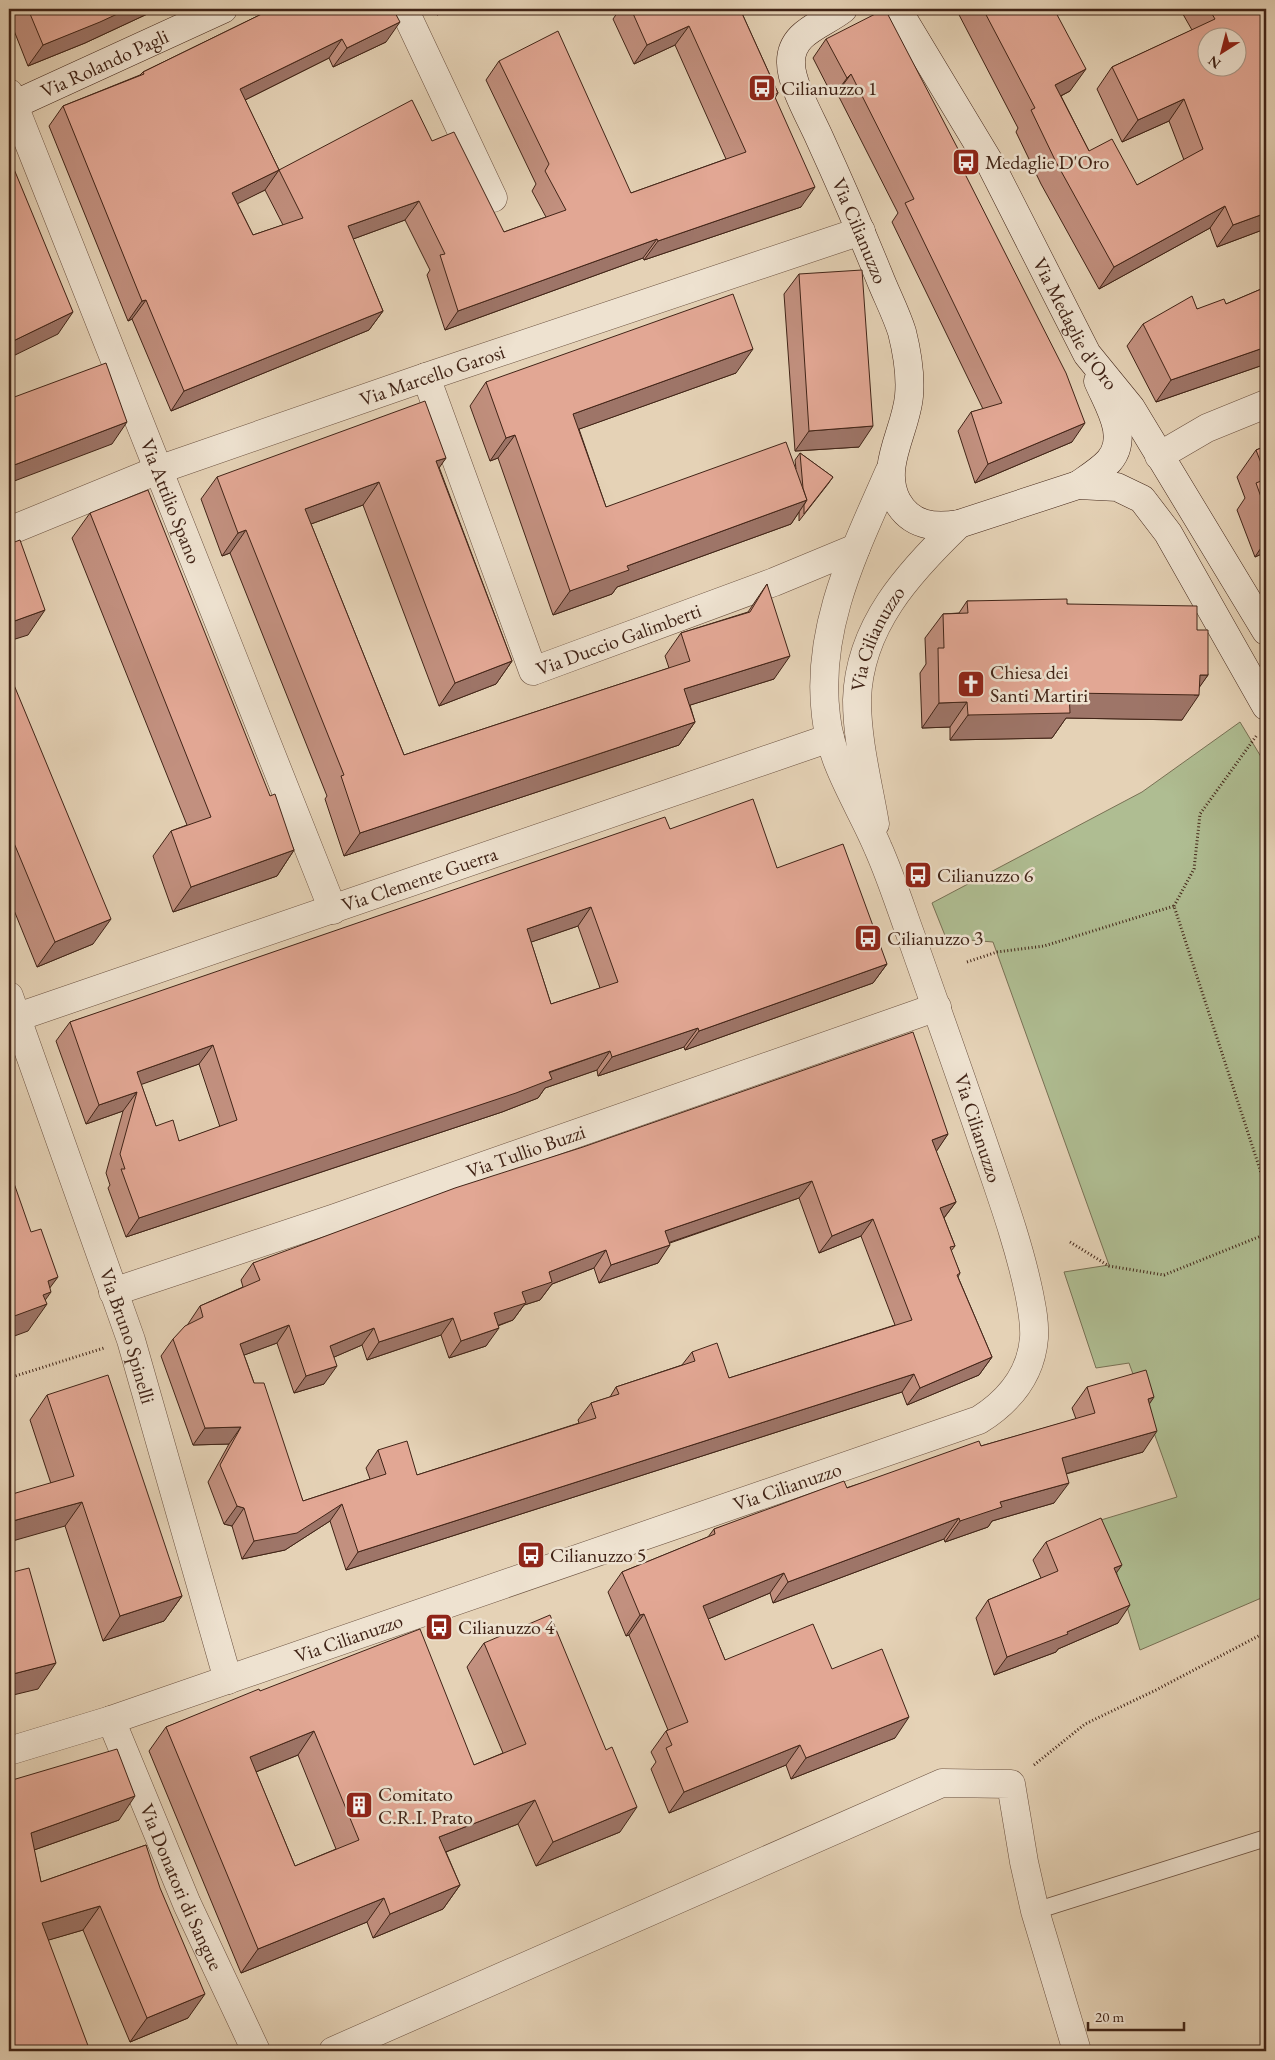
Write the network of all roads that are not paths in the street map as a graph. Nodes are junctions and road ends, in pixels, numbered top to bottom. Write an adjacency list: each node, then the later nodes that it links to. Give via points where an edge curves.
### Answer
1 (223, 9): 6 (street, Via Rolando Pagli)
2 (404, 9): 7 (street)
3 (884, 9): 5 (street, Via Medaglie d'Oro)
4 (845, 11): 8 (street, Via Cilianuzzo, via 800,38 791,55 791,66 802,99)
5 (903, 19): 9 (street, Via Medaglie d'Oro, via 992,165)
6 (10, 102): 13 (street, Via Attilio Spano)
7 (492, 198)
8 (861, 231): 10 (street, Via Marcello Garosi); 14 (street, Via Cilianuzzo, via 901,331 908,364 909,397)
9 (1087, 354): 12 (street, Via Medaglie d'Oro, via 1131,408); 15 (street, via 1118,431 1119,441 1109,461)
10 (426, 377): 13 (street, Via Marcello Garosi); 18 (street, Via Duccio Galimberti, via 533,671 774,582)
11 (1266, 404): 12 (street, via 1207,428)
12 (1159, 456): 19 (street, Via Medaglie d'Oro)
13 (158, 470): 17 (street, Via Marcello Garosi); 23 (street, Via Attilio Spano)
14 (890, 472): 16 (street, Via Cilianuzzo, via 897,501 909,517 930,526); 18 (street, Via Cilianuzzo)
15 (1078, 485): 16 (street); 20 (street, via 1117,487 1148,505 1168,534)
16 (959, 524): 22 (street, Via Cilianuzzo, via 921,560 888,603 870,635 860,670 859,729)
17 (9, 531)
18 (856, 548): 21 (street, Via Cilianuzzo, via 830,622 824,668)
19 (1266, 631)
20 (1264, 718)
21 (830, 738): 22 (street, Via Cilianuzzo, via 852,798); 23 (street, Via Clemente Guerra)
22 (878, 848): 24 (street, Via Cilianuzzo)
23 (332, 910): 25 (street, Via Clemente Guerra)
24 (937, 1007): 26 (street, Via Tullio Buzzi, via 335,1218); 27 (street, Via Cilianuzzo, via 1022,1258 1034,1321 1031,1358 1012,1393 997,1408 979,1420)
25 (12, 1011): 26 (street, Via Bruno Spinelli)
26 (113, 1292): 27 (street, Via Bruno Spinelli, via 131,1340)
27 (228, 1680): 28 (street, Via Cilianuzzo)
28 (111, 1720): 29 (street, Via Cilianuzzo); 32 (street, Via Donatori di Sangue, via 187,1904)
29 (9, 1751)
30 (1266, 1838): 31 (lane)
31 (1035, 1911): 33 (street, via 1011,1784 942,1783); 34 (street)
32 (256, 2051)
33 (333, 2051)
34 (1077, 2051)

